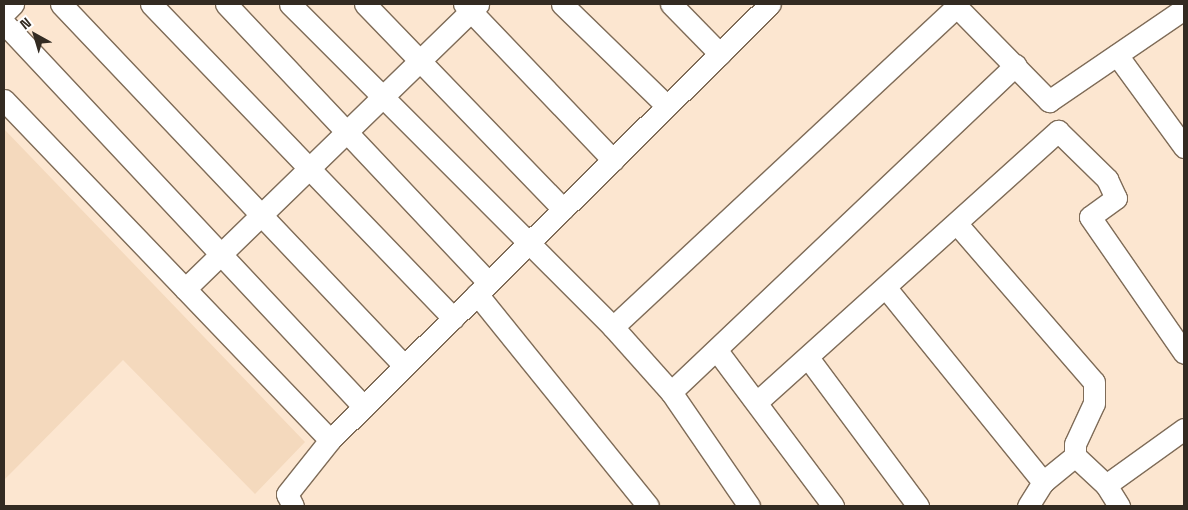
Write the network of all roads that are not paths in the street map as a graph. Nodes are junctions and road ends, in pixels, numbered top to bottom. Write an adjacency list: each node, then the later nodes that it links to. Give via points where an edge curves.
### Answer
1 (14, 4): 13 (street)
2 (61, 4): 27 (street)
3 (151, 4): 25 (street)
4 (226, 4): 22 (street)
5 (290, 4): 19 (street)
6 (365, 4): 17 (street)
7 (562, 4): 21 (street)
8 (671, 4): 15 (street)
9 (955, 5): 18 (street); 35 (street)
10 (471, 6): 17 (street); 24 (street)
11 (761, 7): 15 (street)
12 (1184, 9): 16 (street)
13 (4, 13)
14 (4, 23): 30 (street)
15 (720, 54): 21 (street)
16 (1117, 55): 18 (street, via 1050,101); 23 (street)
17 (421, 60): 19 (street); 26 (street)
18 (1015, 66): 36 (street)
19 (382, 98): 22 (street); 29 (street)
20 (4, 100): 33 (street)
21 (667, 106): 24 (street)
22 (346, 133): 25 (street); 31 (street)
23 (1184, 147)
24 (613, 160): 26 (street)
25 (310, 167): 27 (street); 34 (street)
26 (563, 209): 29 (street)
27 (262, 215): 30 (street); 39 (street)
28 (957, 224): 32 (street); 37 (street, via 1058,131 1107,178 1116,198 1090,217); 45 (street, via 1094,382 1094,403 1075,444)
29 (530, 242): 31 (street); 35 (street)
30 (220, 254): 33 (street); 42 (street)
31 (483, 288): 34 (street); 49 (street)
32 (886, 288): 38 (street); 46 (street)
33 (185, 289): 44 (street)
34 (453, 318): 39 (street)
35 (612, 327): 40 (street)
36 (718, 352): 40 (street); 41 (street)
37 (1184, 354)
38 (809, 359): 41 (street); 52 (street)
39 (405, 366): 42 (street)
40 (671, 392): 50 (street)
41 (758, 401): 51 (street)
42 (364, 407): 44 (street)
43 (1184, 429): 47 (street)
44 (330, 440): 48 (street, via 287,494)
45 (1074, 456): 46 (street); 47 (street)
46 (1043, 482): 53 (street)
47 (1106, 485): 54 (street)
48 (293, 506)
49 (648, 506)
50 (749, 506)
51 (833, 506)
52 (918, 506)
53 (1028, 506)
54 (1119, 506)

